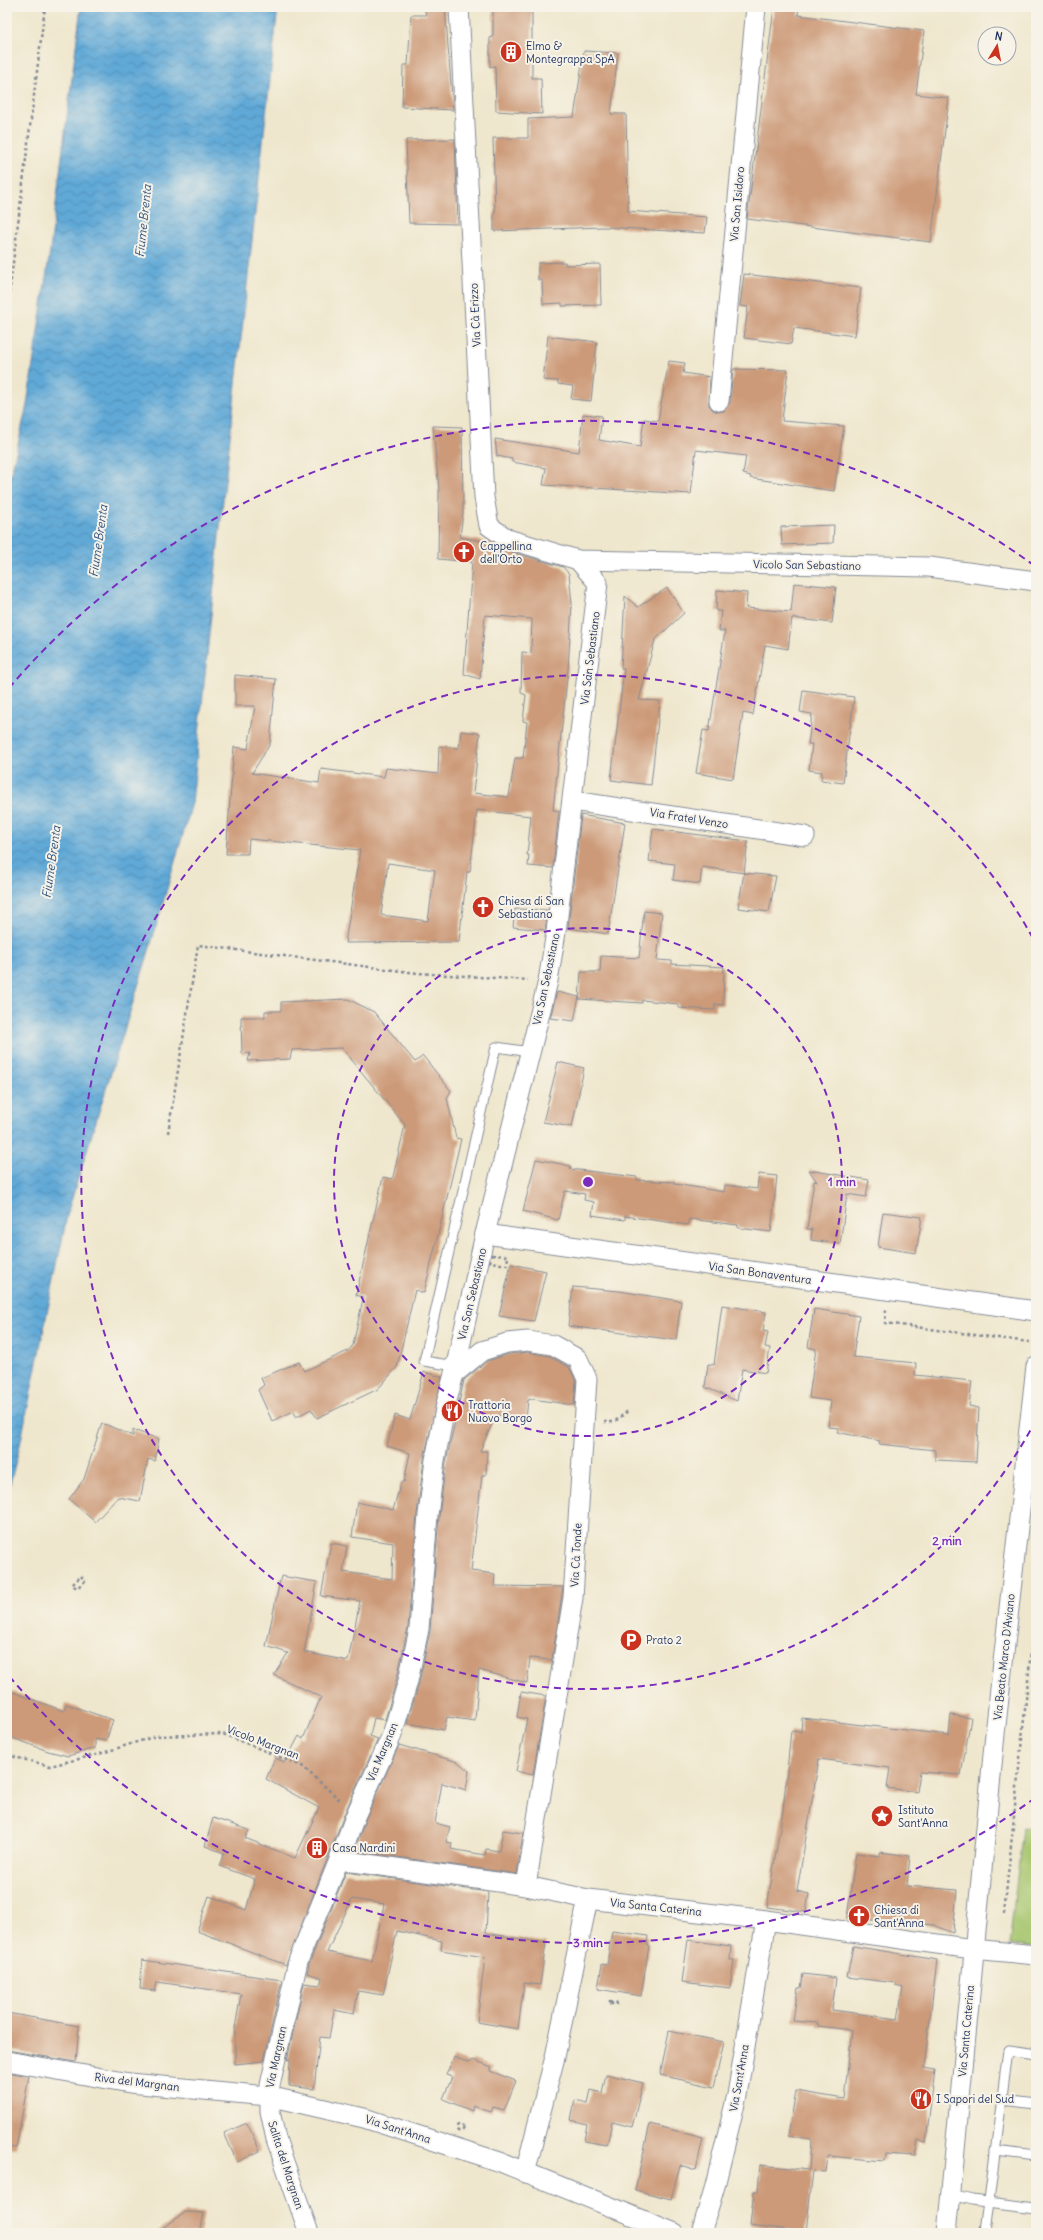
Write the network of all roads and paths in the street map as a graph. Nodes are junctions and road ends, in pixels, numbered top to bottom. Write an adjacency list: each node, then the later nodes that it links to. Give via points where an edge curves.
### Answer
1 (45, 7): 4 (path)
2 (460, 7): 6 (street, Via Cà Erizzo, via 484,497 489,526 508,539)
3 (756, 7): 5 (street, Via San Isidoro)
4 (7, 311)
5 (719, 401)
6 (578, 560): 7 (street, Vicolo San Sebastiano, via 928,567); 8 (street, Via San Sebastiano, via 598,583)
7 (1036, 581)
8 (573, 801): 9 (street, Via Fratel Venzo); 10 (street, Via San Sebastiano)
9 (805, 836)
10 (548, 982): 11 (street, Via San Sebastiano); 12 (path, via 418,973 198,945)
11 (530, 1052): 13 (street, Via San Sebastiano); 18 (lane, via 496,1047 424,1361)
12 (168, 1133)
13 (485, 1234): 14 (street, Via San Bonaventura); 18 (street, Via San Sebastiano)
14 (888, 1291): 15 (street, Via San Bonaventura); 16 (path, via 885,1324)
15 (1036, 1311)
16 (1036, 1343)
17 (1036, 1366): 30 (street, Via Beato Marco D'Aviano)
18 (455, 1370): 20 (street, Via Cà Tonde, via 482,1351 507,1343 528,1341 553,1345 578,1359 587,1379); 24 (street, Via Margnan, via 435,1460 419,1629 408,1681 392,1735)
19 (628, 1411): 20 (path, via 614,1422)
20 (583, 1422): 26 (street, Via Cà Tonde, via 573,1598)
21 (81, 1576): 21 (path, via 85,1581 77,1588 72,1585)
22 (1036, 1602): 28 (path)
23 (7, 1755): 24 (path, Vicolo Margnan, via 50,1766 156,1736 223,1734 302,1766)
24 (356, 1814): 25 (street, Via Margnan)
25 (339, 1860): 26 (street, Via Santa Caterina); 34 (street, Via Margnan, via 298,1961)
26 (526, 1886): 27 (street, Via Santa Caterina)
27 (588, 1900): 29 (street, Via Santa Caterina); 39 (street, via 555,2057)
28 (1004, 1914)
29 (766, 1920): 30 (street, Via Santa Caterina); 45 (street, Via Sant'Anna, via 737,2095)
30 (973, 1949): 31 (street, Via Santa Caterina); 40 (street, Via Santa Caterina)
31 (1036, 1955)
32 (1036, 2054): 35 (lane, via 1008,2050)
33 (7, 2061): 34 (street, Riva del Margnan, via 130,2083)
34 (268, 2096): 39 (street, Via Sant'Anna, via 364,2118 503,2163); 43 (street, Salita del Margnan, via 276,2139)
35 (1001, 2100): 36 (lane); 37 (lane)
36 (1036, 2104)
37 (995, 2150): 38 (lane); 41 (lane)
38 (1036, 2156)
39 (525, 2173): 44 (street, Via Sant'Anna)
40 (951, 2195): 41 (lane); 46 (street, Via Santa Caterina)
41 (989, 2202): 42 (lane); 47 (lane)
42 (1036, 2208)
43 (309, 2233)
44 (675, 2233)
45 (701, 2233)
46 (947, 2233)
47 (985, 2233)

